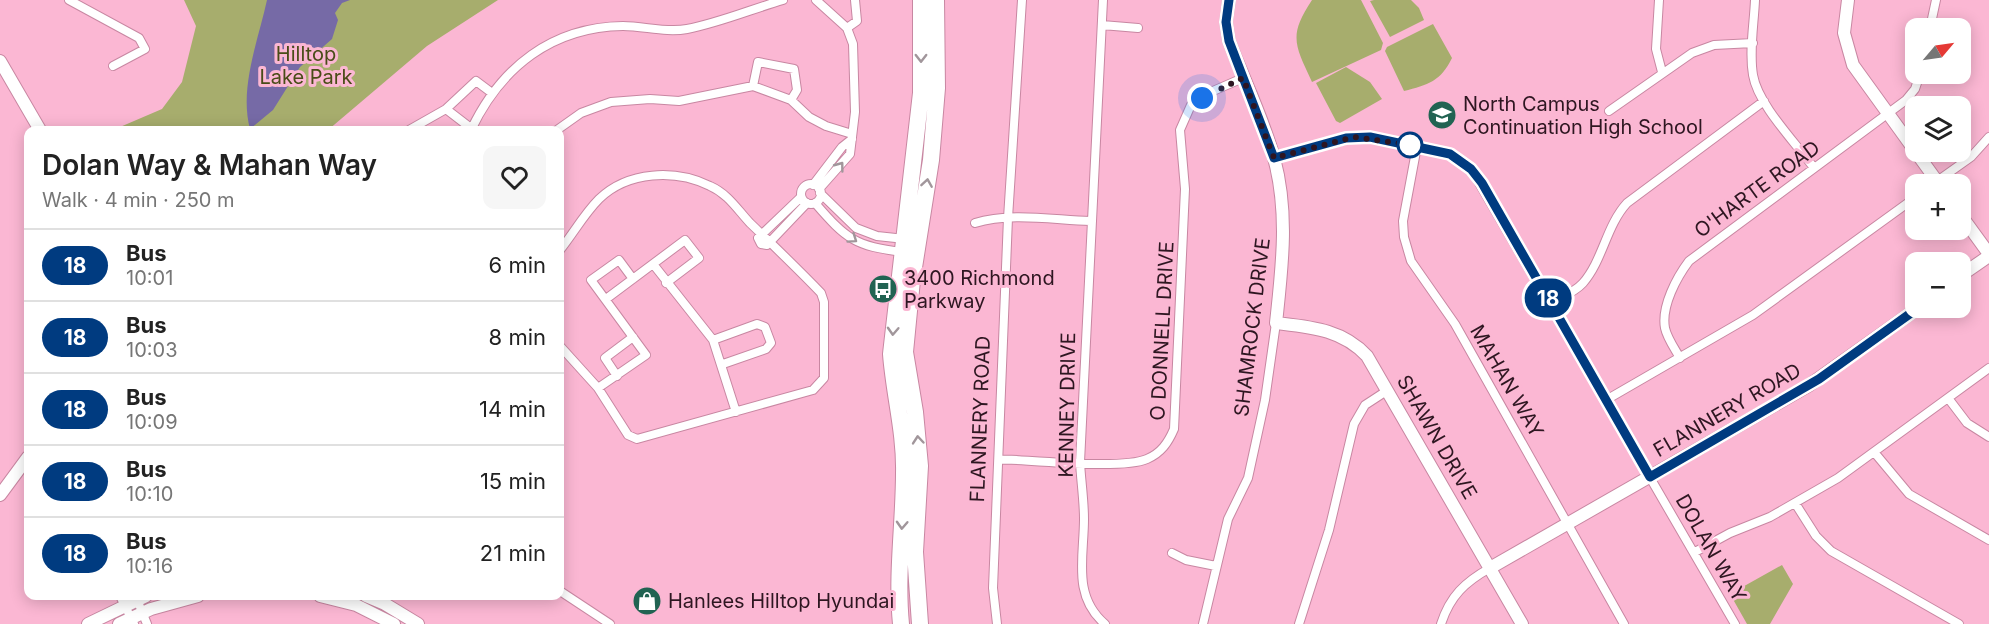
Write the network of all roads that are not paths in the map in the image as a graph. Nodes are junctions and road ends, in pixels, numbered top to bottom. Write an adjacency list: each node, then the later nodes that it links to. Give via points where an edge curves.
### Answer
1 (69, 0): 20 (street, via 139,38 145,49)
2 (783, 0): 25 (street, via 686,29 587,29 534,51)
3 (816, 0): 16 (street)
4 (855, 0): 16 (street, via 856,21)
5 (921, 0): 55 (highway, one-way to 55, via 921,93)
6 (936, 0): 55 (highway, one-way to 6, via 931,160 937,88)
7 (1022, 0): 47 (street, FLANNERY ROAD)
8 (1103, 0): 15 (street, KENNEY DRIVE)
9 (1229, 0): 22 (street, SHAMROCK DRIVE, via 1229,41)
10 (1659, 0): 21 (street, via 1656,49)
11 (1755, 0): 18 (street)
12 (1848, 0): 30 (street, via 1844,33 1849,57)
13 (1936, 0): 14 (street)
14 (1932, 18)
15 (1102, 26): 17 (street); 49 (street, KENNEY DRIVE)
16 (847, 28): 36 (street, via 853,44)
17 (1138, 28)
18 (1753, 42): 21 (street, via 1724,43 1698,50); 27 (street, via 1753,75)
19 (0, 61): 31 (street)
20 (113, 66)
21 (1662, 72): 29 (street)
22 (1243, 78): 39 (street, SHAMROCK DRIVE); 80 (street, O DONNELL DRIVE, via 1191,105 1180,130 1185,189 1174,429 1169,442 1158,454 1132,463)
23 (1916, 84): 30 (street, O'HARTE ROAD, via 1912,95)
24 (753, 86): 26 (street); 26 (street, via 758,62 794,69 796,90); 35 (street, via 679,101 611,102 581,113)
25 (492, 93): 28 (street, via 476,81); 34 (street)
26 (791, 100): 36 (street, via 809,117)
27 (1764, 101): 40 (street); 62 (street, via 1633,197 1618,214 1584,282)
28 (446, 109): 32 (street); 33 (street)
29 (1609, 111)
30 (1887, 114): 40 (street, O'HARTE ROAD); 41 (street)
31 (38, 126)
32 (416, 126)
33 (467, 126)
34 (474, 126)
35 (563, 126)
36 (852, 136): 43 (street, via 850,154)
37 (1989, 136): 42 (street)
38 (1417, 146): 39 (street, DOLAN WAY, via 1354,137); 62 (street, DOLAN WAY, via 1450,154 1475,173); 85 (street, MAHAN WAY, via 1403,221 1411,261 1455,324)
39 (1274, 158): 64 (street, SHAMROCK DRIVE, via 1284,238)
40 (1814, 168): 68 (street, O'HARTE ROAD, via 1698,252 1686,265 1673,290 1664,322)
41 (1929, 174)
42 (1949, 174)
43 (818, 189): 44 (street); 44 (street, via 804,187); 55 (street, via 856,228)
44 (808, 201): 46 (street); 48 (street); 55 (street, one-way to 55, via 855,242 870,248)
45 (1905, 205): 68 (street, via 1753,315)
46 (783, 214): 48 (street); 52 (street)
47 (1008, 218): 49 (street); 50 (street); 79 (street, FLANNERY ROAD)
48 (790, 221): 53 (street)
49 (1090, 221): 80 (street, KENNEY DRIVE)
50 (975, 223)
51 (1971, 230): 56 (street)
52 (762, 234): 53 (street); 54 (street, via 729,198 711,186 663,174 637,178 599,199)
53 (771, 242): 76 (street, via 821,293 824,378 813,390)
54 (564, 245)
55 (910, 246): 104 (highway, one-way to 104, via 891,354 904,442); 105 (highway, one-way to 55, via 915,552 920,466 905,352)
56 (1989, 255): 58 (street)
57 (652, 264): 59 (street); 60 (street); 60 (street, via 685,240 699,258)
58 (1971, 268)
59 (633, 279): 61 (street); 61 (street, via 619,260 591,280)
60 (666, 283): 66 (street)
61 (606, 299): 65 (street)
62 (1551, 303): 75 (street, DOLAN WAY)
63 (1905, 317): 82 (street, FLANNERY ROAD, via 1819,379)
64 (1276, 323): 73 (street, SHAWN DRIVE, via 1320,329 1351,342 1371,361); 89 (street, SHAMROCK DRIVE, via 1248,478 1228,519)
65 (633, 337): 71 (street, via 605,358); 71 (street, via 646,356)
66 (713, 340): 69 (street); 69 (street, via 757,324 765,327 771,343 766,349)
67 (564, 350): 72 (street)
68 (1680, 358): 75 (street)
69 (723, 364): 76 (street)
70 (1989, 368): 74 (street)
71 (617, 376): 72 (street)
72 (598, 388): 76 (street, via 628,435 637,439)
73 (1388, 390): 90 (street, SHAWN DRIVE); 109 (street, via 1365,405 1354,424 1329,530)
74 (1948, 398): 77 (street, via 1967,423); 78 (street)
75 (1606, 400): 82 (street, DOLAN WAY)
76 (736, 412)
77 (1989, 437)
78 (1874, 452): 84 (street); 86 (street, via 1894,480 1910,494)
79 (999, 459): 80 (street, O DONNELL DRIVE); 106 (street, FLANNERY ROAD, via 993,588)
80 (1080, 462): 107 (street, KENNEY DRIVE, via 1084,518 1081,576 1092,612)
81 (24, 469): 83 (street)
82 (1650, 477): 85 (street, FLANNERY ROAD); 87 (street, DOLAN WAY)
83 (0, 495)
84 (1795, 503): 87 (street); 114 (street, via 1831,551)
85 (1566, 524): 90 (street, FLANNERY ROAD); 112 (street, MAHAN WAY)
86 (1989, 540)
87 (1695, 552): 113 (street, DOLAN WAY)
88 (1172, 554): 89 (street)
89 (1216, 566): 108 (street, SHAMROCK DRIVE)
90 (1490, 568): 110 (street, FLANNERY ROAD, via 1455,594); 111 (street, SHAWN DRIVE)
91 (564, 594): 103 (street)
92 (140, 600): 97 (street)
93 (188, 600): 97 (street)
94 (336, 600): 101 (street, via 356,605)
95 (376, 600): 102 (street)
96 (122, 601): 98 (street); 99 (street)
97 (145, 618): 98 (street)
98 (132, 621): 100 (street)
99 (88, 624)
100 (119, 624)
101 (394, 624)
102 (418, 624)
103 (610, 624)
104 (901, 624)
105 (920, 624)
106 (997, 624)
107 (1105, 624)
108 (1203, 624)
109 (1299, 624)
110 (1441, 624)
111 (1522, 624)
112 (1624, 624)
113 (1736, 624)
114 (1959, 624)

